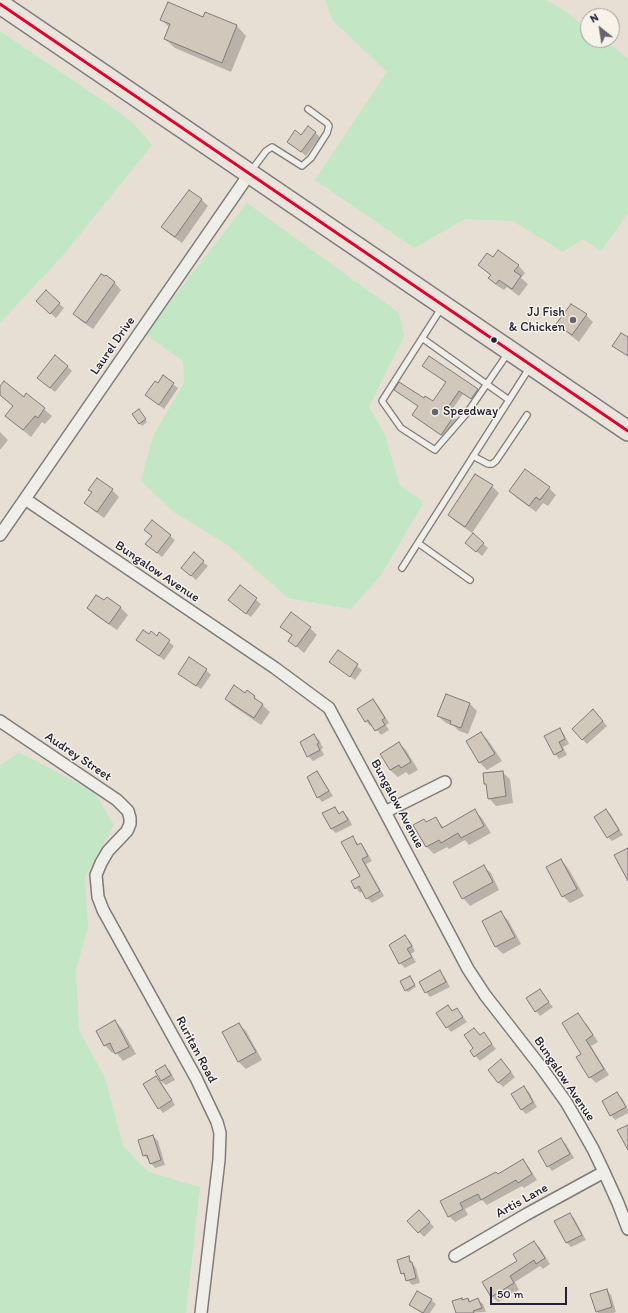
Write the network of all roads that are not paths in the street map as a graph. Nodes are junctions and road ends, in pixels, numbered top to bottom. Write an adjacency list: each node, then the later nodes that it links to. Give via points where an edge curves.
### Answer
1 (0, 4): 3 (highway)
2 (308, 109): 3 (lane, via 329,126 328,133 311,158 302,166 272,147)
3 (250, 173): 4 (highway); 13 (street, Laurel Drive)
4 (444, 305): 5 (lane); 6 (highway)
5 (422, 338): 8 (lane); 8 (lane, via 382,401 401,428 435,450 467,413)
6 (509, 350): 7 (highway); 8 (lane)
7 (531, 365): 9 (lane); 11 (highway)
8 (486, 384): 9 (lane)
9 (509, 400): 12 (lane)
10 (527, 415): 12 (lane, via 496,461 488,464)
11 (628, 431)
12 (473, 456): 15 (lane)
13 (25, 499): 14 (street, Laurel Drive); 20 (street, Bungalow Avenue, via 270,664 329,708)
14 (0, 535)
15 (418, 543): 16 (lane); 17 (lane)
16 (402, 568)
17 (470, 580)
18 (0, 721): 21 (street, Audrey Street, via 117,800 128,811)
19 (445, 782): 20 (street)
20 (385, 812): 22 (street, Bungalow Avenue, via 468,969 566,1102)
21 (130, 824): 25 (street, Ruritan Road, via 101,862 96,875 98,897 107,919 202,1090 220,1133 220,1154)
22 (604, 1172): 23 (street, Bungalow Avenue); 24 (street, Artis Lane)
23 (628, 1229)
24 (455, 1256)
25 (201, 1313)

